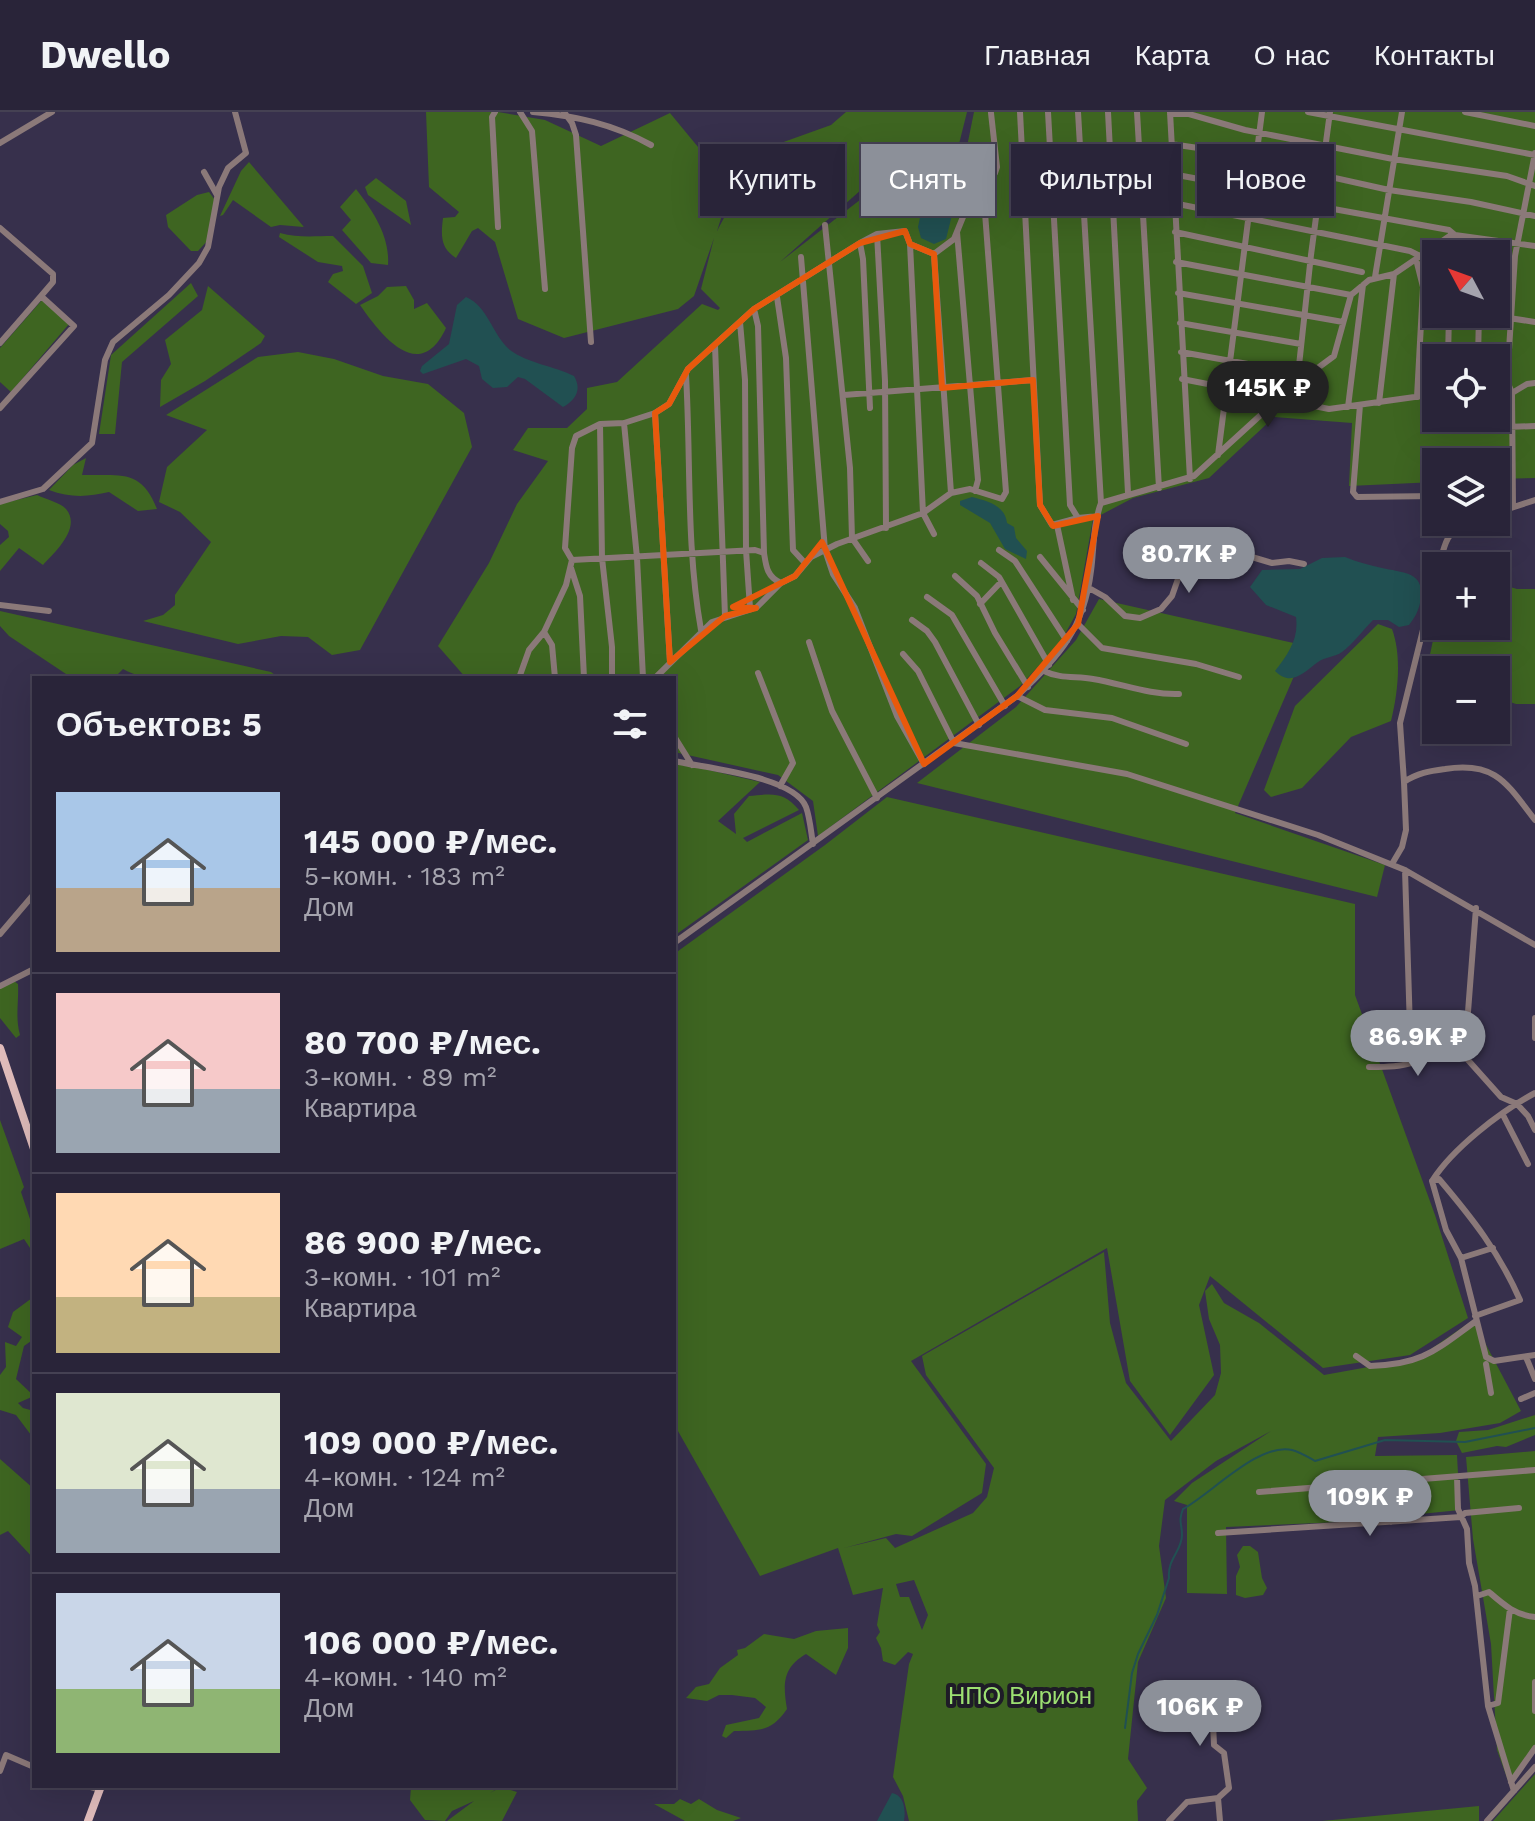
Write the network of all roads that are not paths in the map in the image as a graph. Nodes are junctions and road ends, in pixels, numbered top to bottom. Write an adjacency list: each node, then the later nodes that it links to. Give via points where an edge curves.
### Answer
1 (52, 112): 23 (street)
2 (235, 112): 39 (street, via 246,153 228,168)
3 (495, 112): 51 (street)
4 (520, 112): 79 (street, via 532,131)
5 (533, 112): 18 (street)
6 (1020, 112): 104 (street)
7 (1048, 112): 146 (street, via 1070,505)
8 (1078, 112): 141 (street)
9 (1108, 112): 137 (street)
10 (1137, 112): 134 (street)
11 (1262, 112): 22 (street)
12 (1308, 112): 19 (street)
13 (1402, 112): 21 (street)
14 (1465, 112): 20 (street)
15 (991, 113): 24 (street)
16 (1170, 113): 17 (street); 25 (street)
17 (1189, 113): 22 (street)
18 (565, 114): 29 (street, via 605,124); 95 (street, via 576,135)
19 (1330, 114): 21 (street); 28 (street)
20 (1535, 126)
21 (1400, 131): 32 (street); 33 (street)
22 (1259, 132): 26 (street); 27 (street)
23 (0, 143)
24 (994, 144)
25 (1171, 144)
26 (1257, 144)
27 (1315, 144)
28 (1324, 144)
29 (651, 145)
30 (1334, 148): 33 (street)
31 (995, 149): 35 (street)
32 (1535, 154): 37 (street)
33 (1393, 159): 37 (street, via 1507,176); 38 (street)
34 (204, 172): 39 (street)
35 (995, 173)
36 (1334, 179): 38 (street)
37 (1532, 186): 42 (street)
38 (1389, 190): 42 (street); 48 (street)
39 (217, 195): 140 (street, via 208,247 199,263 113,342 105,360 92,443 43,489)
40 (1181, 205): 49 (street)
41 (1334, 209): 48 (street)
42 (1524, 214): 47 (street); 60 (street)
43 (963, 216): 53 (street)
44 (985, 216): 105 (street)
45 (1174, 216): 54 (street)
46 (1316, 216): 55 (street)
47 (1535, 216)
48 (1383, 217): 57 (street); 63 (street)
49 (1247, 218): 55 (street); 62 (street)
50 (825, 225): 70 (street)
51 (498, 227)
52 (0, 228): 82 (street, via 53,274)
53 (957, 232): 65 (street); 108 (street)
54 (1175, 232): 62 (street); 71 (street)
55 (1314, 232): 63 (street); 69 (street)
56 (877, 234): 59 (street); 61 (street, via 905,231); 115 (street)
57 (1455, 235): 58 (street); 60 (street)
58 (1448, 240)
59 (860, 243): 70 (street); 114 (street)
60 (1517, 243): 64 (street); 86 (street)
61 (910, 244): 65 (street); 111 (street)
62 (1243, 246): 69 (street); 73 (street)
63 (1381, 246): 68 (street); 75 (street)
64 (1535, 246)
65 (934, 254): 109 (street)
66 (1422, 255): 68 (street)
67 (801, 257): 76 (street)
68 (1418, 257): 74 (street); 119 (street, via 1423,287)
69 (1310, 260): 72 (street); 78 (street)
70 (830, 262): 76 (street); 117 (street)
71 (1176, 262): 73 (street); 80 (street)
72 (1362, 272)
73 (1240, 274): 78 (street); 84 (street)
74 (1394, 274): 75 (street); 122 (street)
75 (1375, 277): 77 (street)
76 (802, 279): 83 (street); 152 (street)
77 (1363, 285): 81 (street); 124 (street)
78 (1307, 287): 81 (street); 87 (street)
79 (545, 289)
80 (1178, 293): 84 (street); 92 (street)
81 (1351, 295): 90 (street)
82 (41, 296): 96 (street); 121 (street, via 74,326)
83 (777, 297): 85 (street); 162 (street, via 786,358 793,550)
84 (1236, 304): 87 (street); 94 (street)
85 (754, 309): 89 (street); 155 (street)
86 (1510, 309)
87 (1304, 316): 90 (street); 97 (street)
88 (1510, 318): 91 (street)
89 (740, 322): 98 (street); 151 (street)
90 (1343, 322): 107 (street, via 1334,356)
91 (1535, 322)
92 (1180, 323): 94 (street); 99 (street)
93 (1509, 328): 116 (street, via 1507,381)
94 (1233, 331): 97 (street); 100 (street)
95 (591, 342)
96 (0, 343)
97 (1301, 344): 102 (street)
98 (715, 345): 101 (street); 154 (street)
99 (1181, 352): 100 (street); 103 (street)
100 (1229, 360): 102 (street); 110 (street)
101 (688, 369): 127 (street, via 669,404); 156 (street)
102 (1298, 373): 107 (street)
103 (1182, 379): 110 (street); 133 (street)
104 (1033, 380): 105 (street); 147 (street, via 1040,505)
105 (999, 383): 108 (street); 135 (street, via 1006,492 1002,499)
106 (1535, 383): 116 (street)
107 (1297, 384): 112 (street)
108 (970, 386): 109 (street); 135 (street)
109 (942, 388): 111 (street); 136 (street)
110 (1225, 388): 120 (street); 132 (street)
111 (915, 390): 115 (street); 144 (street)
112 (1288, 390): 120 (street); 124 (street, via 1299,403 1312,407)
113 (0, 391): 121 (street)
114 (869, 392): 115 (street); 117 (street); 126 (street)
115 (885, 393): 148 (street)
116 (1512, 393): 131 (street)
117 (844, 395): 150 (street)
118 (1422, 396): 119 (street)
119 (1417, 397): 122 (street)
120 (1280, 398): 132 (street)
121 (9, 399): 125 (street)
122 (1379, 403): 123 (street)
123 (1360, 405): 124 (street); 138 (street, via 1353,492 1357,497)
124 (1348, 407)
125 (0, 408)
126 (870, 408)
127 (655, 413): 128 (street); 157 (street)
128 (624, 423): 129 (street); 160 (street)
129 (600, 424): 159 (street); 164 (street, via 576,436 572,448 565,548)
130 (1535, 426): 131 (street)
131 (1513, 428): 142 (street)
132 (1218, 455): 133 (street)
133 (1190, 479): 134 (street)
134 (1159, 488): 137 (street)
135 (975, 491): 136 (street)
136 (951, 493): 144 (street)
137 (1128, 493): 141 (street)
138 (1422, 496)
139 (1535, 500): 142 (street)
140 (0, 502)
141 (1101, 503): 145 (street)
142 (1513, 507): 143 (street)
143 (1510, 508)
144 (923, 513): 148 (street); 149 (street)
145 (1098, 516): 146 (street); 169 (street)
146 (1078, 518): 147 (street)
147 (1057, 525): 171 (street)
148 (886, 528): 150 (street)
149 (934, 534)
150 (852, 538): 152 (street); 161 (street)
151 (746, 550): 154 (street); 155 (street); 174 (street, via 748,602)
152 (825, 550): 162 (street); 205 (street, via 855,608 897,716)
153 (999, 550): 183 (street, via 1015,561)
154 (721, 553): 156 (street); 177 (street)
155 (764, 553): 168 (street, via 766,569)
156 (691, 555): 157 (street); 180 (street)
157 (664, 556): 160 (street); 186 (street)
158 (1040, 557): 171 (street)
159 (602, 558): 160 (street); 164 (street); 192 (street)
160 (637, 558): 193 (street)
161 (868, 561)
162 (805, 563): 168 (street)
163 (981, 563): 167 (street)
164 (571, 564): 181 (street); 191 (street, via 580,596)
165 (1304, 564): 169 (street, via 1272,563 1235,552 1198,553 1185,559 1172,596 1161,609 1140,618 1125,616)
166 (955, 576): 172 (street)
167 (1001, 582): 172 (street); 187 (street)
168 (781, 583): 174 (street)
169 (1089, 588): 175 (street)
170 (927, 597): 199 (street, via 952,615)
171 (1073, 600): 175 (street)
172 (980, 604): 196 (street)
173 (0, 605): 176 (street)
174 (756, 608): 177 (street)
175 (1083, 610): 179 (street)
176 (49, 611)
177 (725, 616): 180 (street)
178 (912, 620): 200 (street, via 935,642)
179 (1078, 624): 183 (street); 195 (street, via 1102,648)
180 (701, 630): 186 (street)
181 (544, 632): 189 (street, via 529,650); 190 (street, via 552,645)
182 (1422, 634): 207 (street, via 1400,723)
183 (1067, 641): 187 (street)
184 (809, 642): 209 (street, via 832,711)
185 (903, 654): 202 (street, via 918,671)
186 (670, 662): 194 (street)
187 (1047, 668): 196 (street); 197 (street, via 1055,676)
188 (758, 673): 208 (street, via 793,763)
189 (520, 676)
190 (555, 676)
191 (584, 676)
192 (612, 676)
193 (643, 676)
194 (657, 676)
195 (1239, 677)
196 (1028, 687): 198 (street)
197 (1179, 694)
198 (1017, 696): 199 (street); 203 (street, via 1045,710 1112,718)
199 (1005, 706): 200 (street)
200 (979, 725): 202 (street)
201 (676, 739): 206 (street)
202 (954, 743): 205 (street); 212 (street, via 1127,774)
203 (1186, 744)
204 (676, 761): 206 (street)
205 (924, 764): 209 (street)
206 (692, 765): 208 (street)
207 (1404, 782): 210 (street, via 1426,772 1478,767 1503,779); 212 (street, via 1406,830)
208 (780, 786): 211 (street, via 806,805)
209 (877, 798): 211 (street)
210 (1535, 820)
211 (813, 844): 217 (street)
212 (1392, 864): 213 (street)
213 (1405, 870): 215 (street); 223 (street, via 1410,1029)
214 (32, 896): 216 (street)
215 (1476, 908): 218 (street); 224 (street, via 1467,1025 1462,1037)
216 (0, 934)
217 (676, 942)
218 (1535, 945)
219 (32, 970): 220 (street)
220 (0, 986)
221 (1535, 1018): 222 (street)
222 (1535, 1038)
223 (1434, 1039): 224 (street); 226 (street, via 1407,1067)
224 (1451, 1041): 228 (street, via 1501,1097)
225 (0, 1048): 231 (main road)
226 (1369, 1067)
227 (1535, 1093): 228 (street)
228 (1517, 1104): 229 (street); 230 (street)
229 (1503, 1115): 232 (street); 233 (street, via 1443,1163)
230 (1535, 1130)
231 (32, 1143)
232 (1528, 1164)
233 (1432, 1181): 234 (street, via 1439,1179); 235 (street, via 1446,1230)
234 (1493, 1248): 235 (street); 236 (street, via 1520,1300)
235 (1461, 1258): 236 (street)
236 (1476, 1318): 238 (street, via 1428,1356 1413,1361 1370,1366); 239 (street, via 1489,1361)
237 (1535, 1355): 239 (street)
238 (1356, 1356)
239 (1526, 1357): 241 (street)
240 (1486, 1364): 242 (street)
241 (1535, 1379)
242 (1491, 1393)
243 (1535, 1393): 244 (street)
244 (1521, 1399)
245 (1535, 1470): 246 (street)
246 (1457, 1477): 247 (street); 250 (street)
247 (1387, 1483): 248 (street); 251 (street)
248 (1259, 1492)
249 (1519, 1508): 250 (street)
250 (1461, 1517): 251 (street); 253 (street)
251 (1391, 1522): 252 (street)
252 (1218, 1533)
253 (1477, 1596): 254 (street, via 1489,1592); 258 (street)
254 (1510, 1609): 255 (street); 258 (street, via 1498,1703)
255 (1535, 1617)
256 (1535, 1682): 259 (street)
257 (1212, 1702): 268 (street, via 1214,1745 1224,1753 1229,1788)
258 (1488, 1706): 265 (street)
259 (1535, 1711)
260 (1535, 1748): 261 (street)
261 (1532, 1756): 265 (street)
262 (32, 1766): 264 (street, via 6,1755)
263 (1535, 1767): 267 (street)
264 (0, 1771)
265 (1511, 1782): 267 (street)
266 (101, 1788): 269 (main road)
267 (1514, 1791): 272 (street)
268 (1218, 1798): 270 (street, via 1187,1802); 271 (street)
269 (88, 1821)
270 (1169, 1821)
271 (1220, 1821)
272 (1487, 1821)

